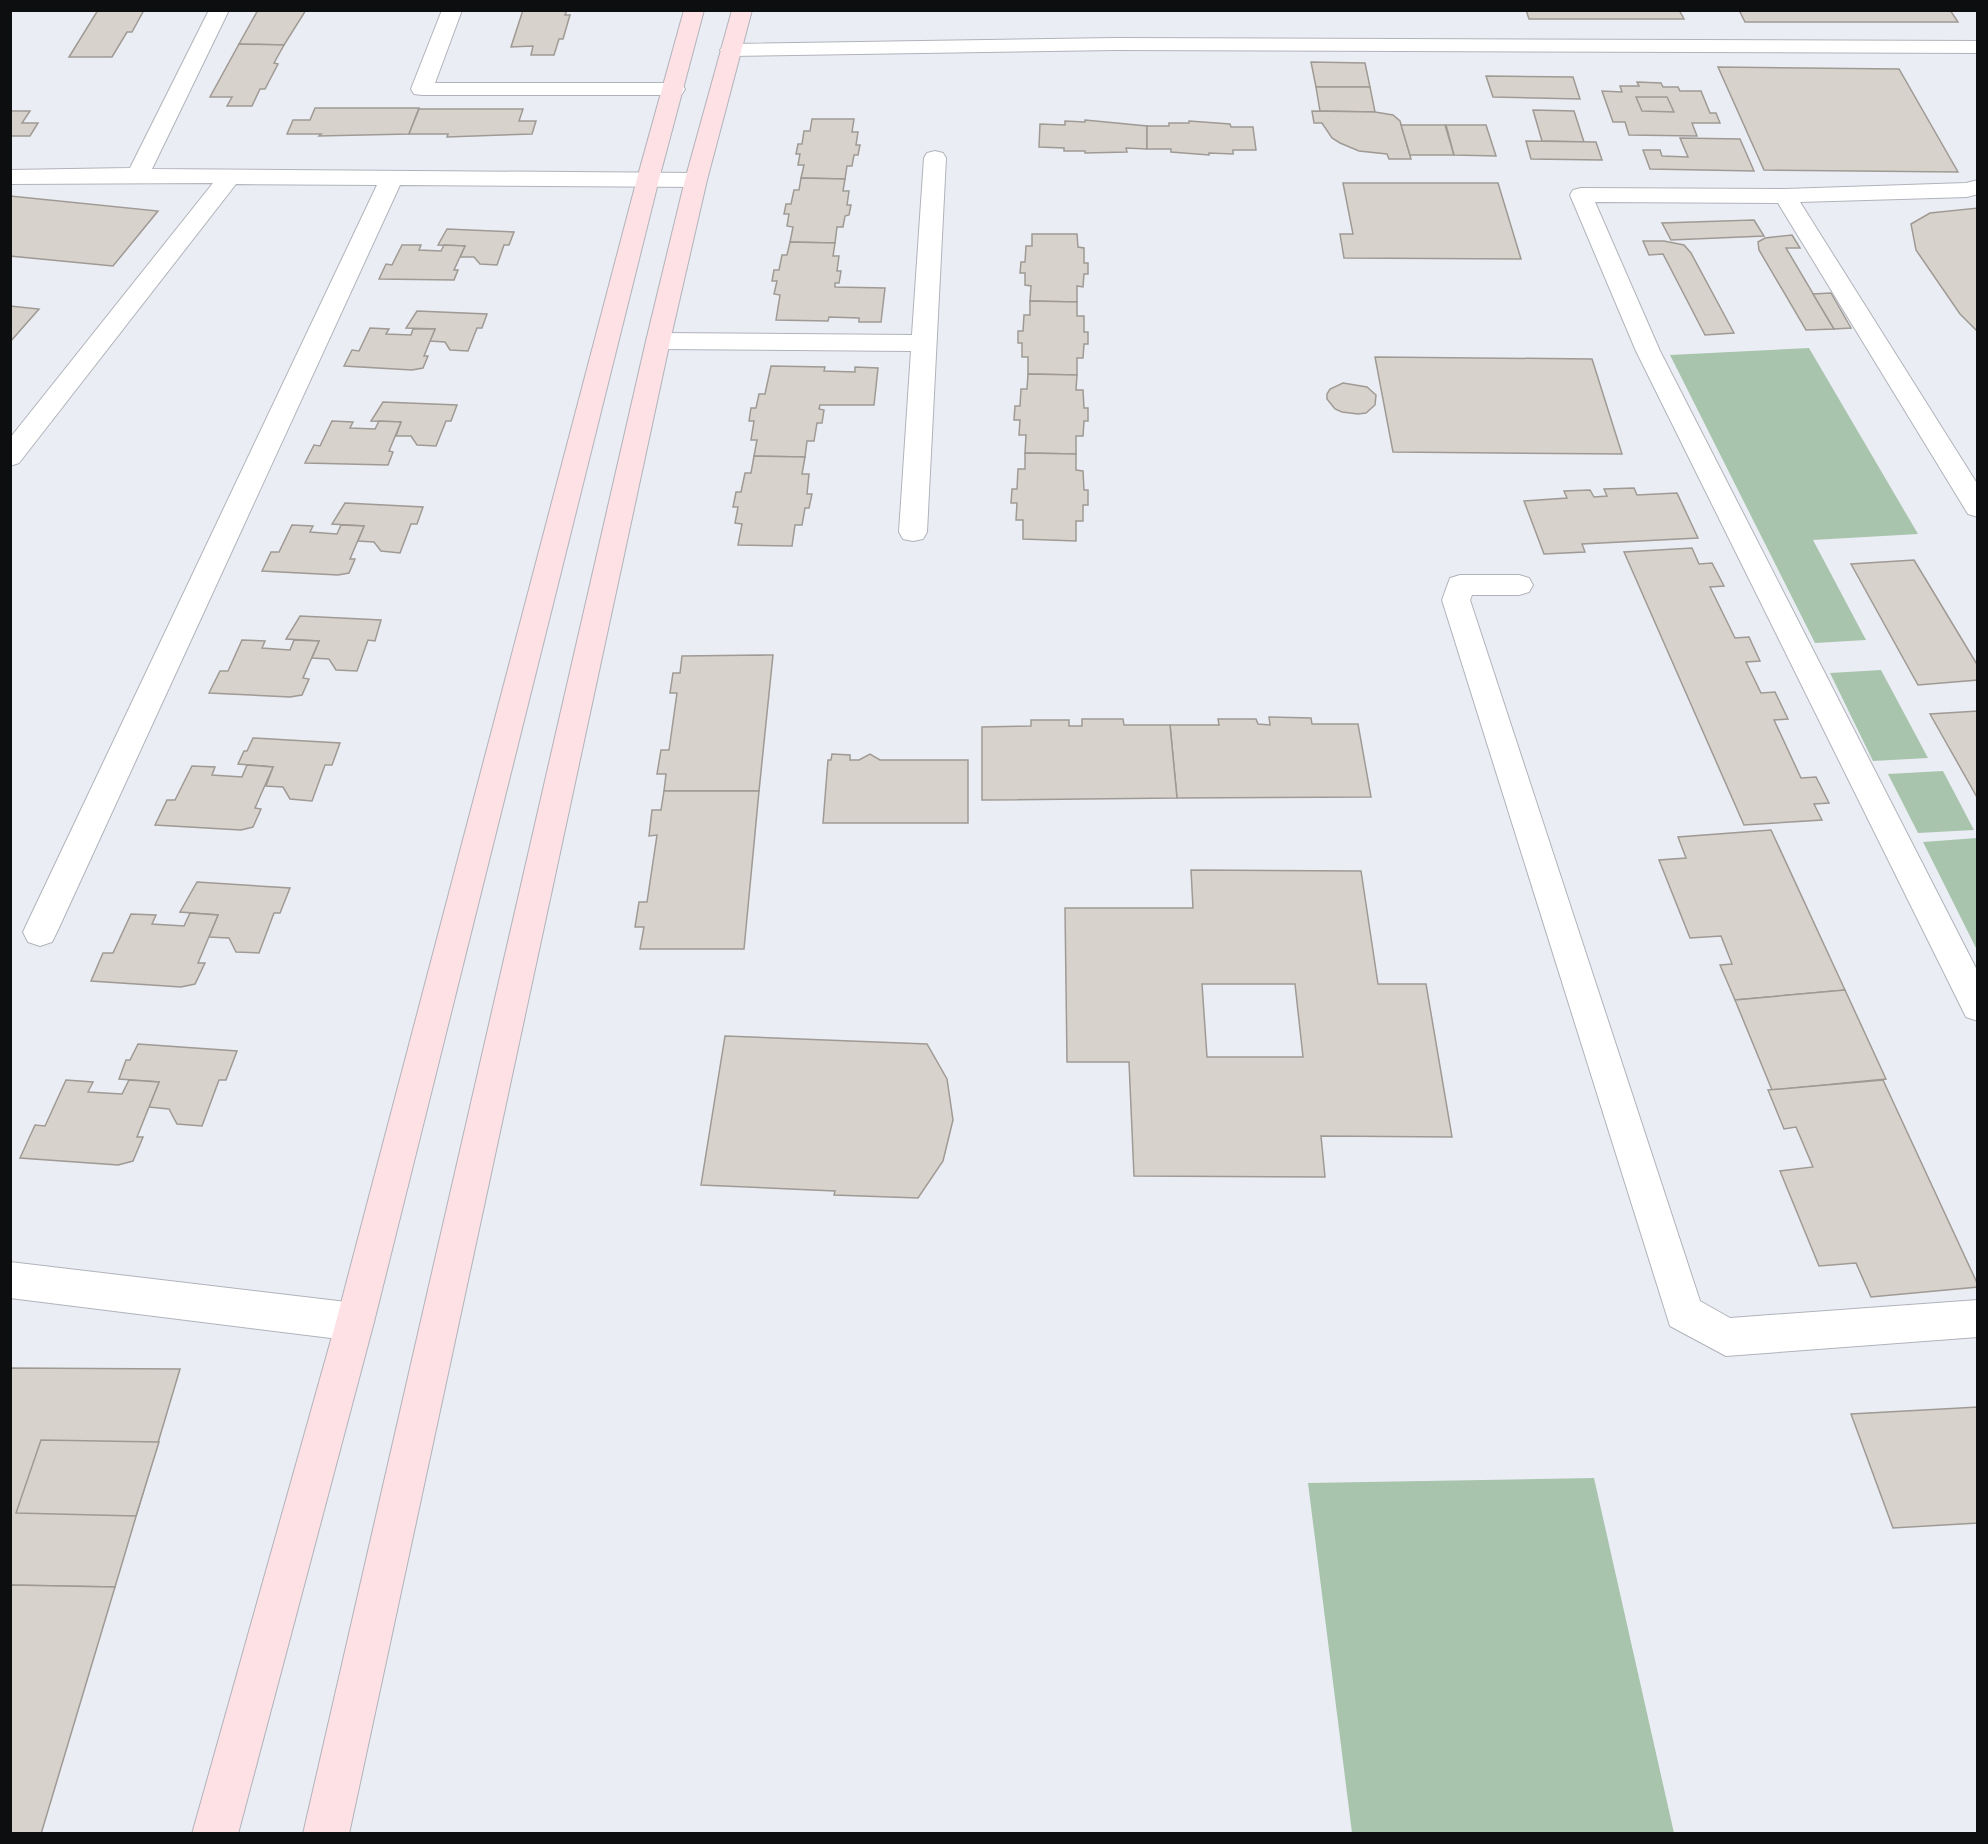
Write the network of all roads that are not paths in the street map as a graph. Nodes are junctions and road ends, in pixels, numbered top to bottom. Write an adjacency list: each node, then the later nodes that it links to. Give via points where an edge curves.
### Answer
1 (219, 10): 9 (street)
2 (452, 10): 7 (street, via 422,89)
3 (694, 10): 7 (main road)
4 (746, 12): 6 (main road)
5 (1977, 46): 6 (street, via 1115,44)
6 (730, 50): 14 (main road)
7 (674, 89): 13 (main road)
8 (935, 158): 18 (street)
9 (138, 175): 10 (street); 11 (street)
10 (10, 177)
11 (230, 177): 12 (street); 19 (street)
12 (391, 179): 13 (street); 23 (street)
13 (648, 179): 14 (street); 27 (main road)
14 (696, 180): 17 (main road)
15 (1977, 187): 16 (street)
16 (1785, 196): 20 (street); 24 (street, via 1581,195 1648,351)
17 (658, 341): 18 (street); 29 (main road)
18 (924, 343): 21 (street)
19 (10, 457)
20 (1977, 508)
21 (913, 532)
22 (1519, 585): 26 (street, via 1460,585 1456,600 1684,1313 1726,1336)
23 (40, 932)
24 (1977, 1007)
25 (10, 1280): 27 (street)
26 (1977, 1318)
27 (355, 1322): 28 (main road)
28 (215, 1833)
29 (326, 1833)

